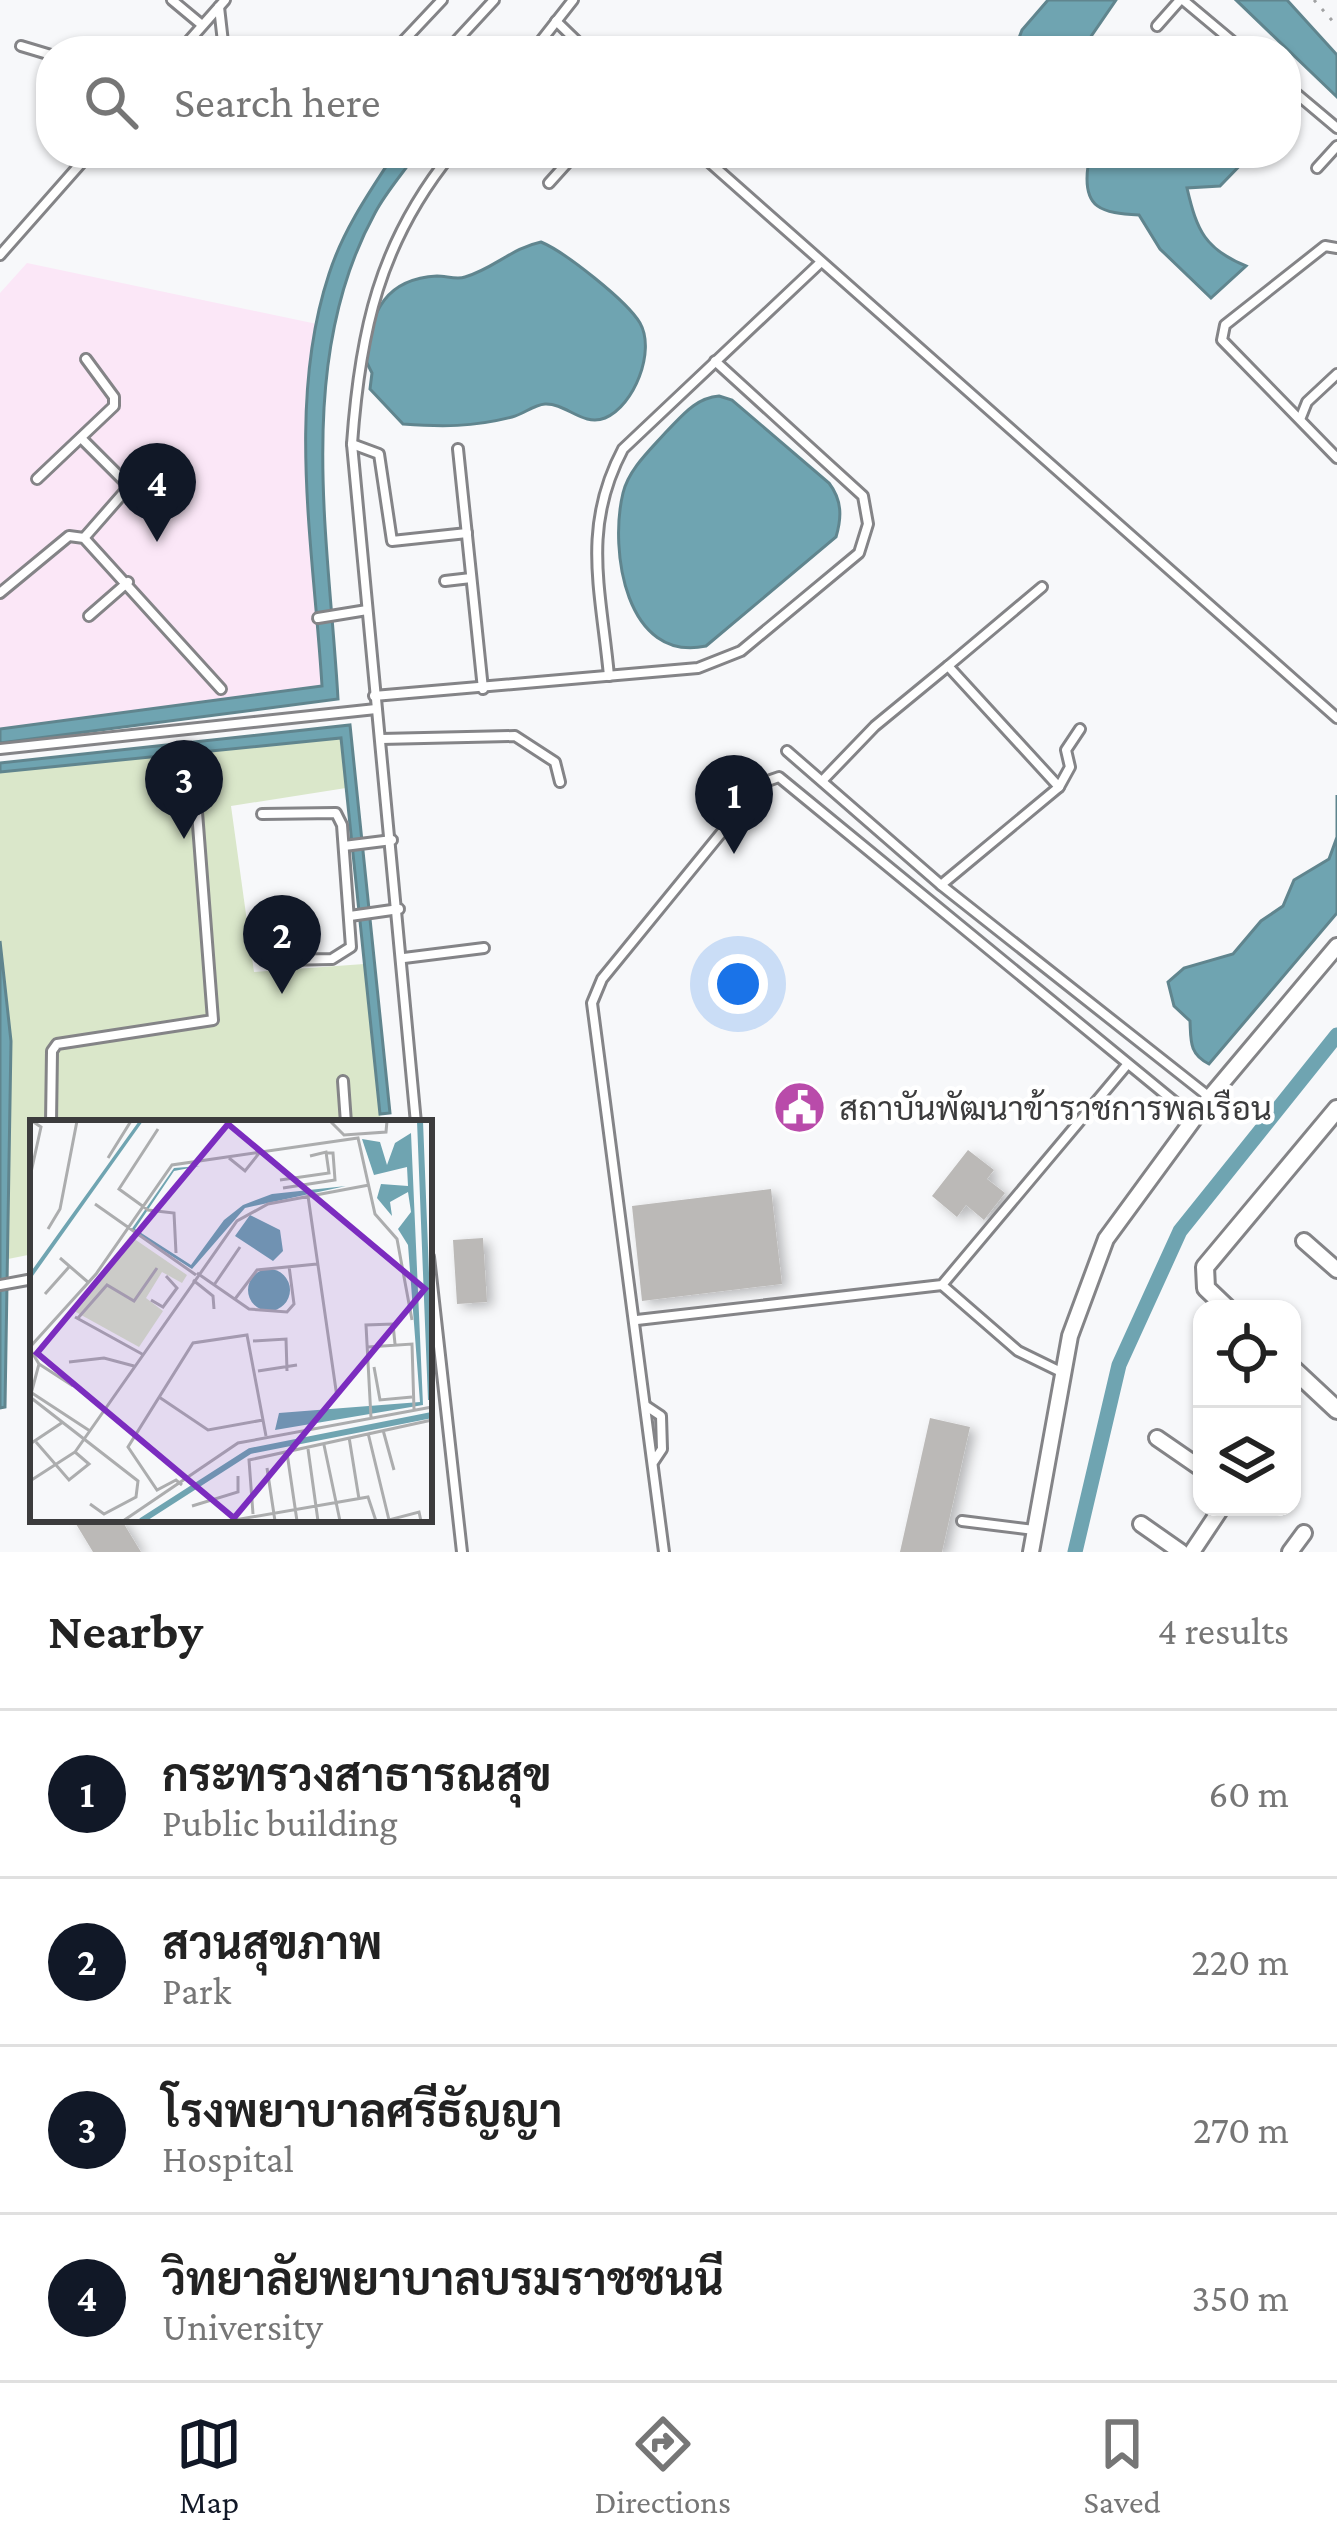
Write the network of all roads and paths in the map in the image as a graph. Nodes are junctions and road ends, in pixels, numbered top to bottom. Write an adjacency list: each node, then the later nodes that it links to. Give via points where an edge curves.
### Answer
1 (172, 0): 9 (lane)
2 (442, 0): 14 (lane)
3 (494, 0): 15 (lane)
4 (574, 0): 8 (lane)
5 (1182, 0): 10 (lane); 18 (lane)
6 (1314, 0): 11 (path)
7 (222, 3): 9 (lane); 13 (lane)
8 (556, 22): 16 (lane); 17 (lane)
9 (202, 25): 12 (lane)
10 (1156, 26)
11 (1337, 26)
12 (193, 36)
13 (223, 36)
14 (408, 36)
15 (461, 36)
16 (545, 36)
17 (571, 36)
18 (1226, 36)
19 (21, 46): 20 (lane)
20 (36, 50)
21 (1301, 98): 22 (lane)
22 (1337, 128)
23 (1337, 146): 28 (lane)
24 (77, 168): 31 (lane)
25 (441, 168): 38 (lane, via 415,204 370,303)
26 (563, 168): 29 (lane)
27 (716, 168): 32 (lane)
28 (1317, 168)
29 (550, 183)
30 (1337, 248): 36 (lane, via 1325,246 1222,333)
31 (0, 255)
32 (820, 263): 34 (lane); 58 (lane)
33 (86, 359): 37 (lane, via 116,402)
34 (715, 361): 53 (lane, via 623,449 602,488 596,522); 53 (lane, via 863,496 867,538 741,651 698,668)
35 (1337, 374): 36 (lane, via 1307,401)
36 (1301, 419): 40 (lane)
37 (84, 440): 41 (lane); 43 (lane, via 127,490)
38 (352, 444): 42 (lane, via 379,454 392,541); 49 (lane)
39 (458, 448): 42 (lane)
40 (1337, 458)
41 (38, 479)
42 (467, 533): 44 (lane)
43 (84, 538): 46 (lane); 48 (lane, via 69,536)
44 (471, 578): 45 (lane); 55 (lane)
45 (445, 581)
46 (128, 582): 50 (lane); 54 (lane)
47 (1042, 587): 52 (lane)
48 (0, 593)
49 (363, 611): 51 (lane); 56 (lane)
50 (88, 616)
51 (318, 618)
52 (947, 666): 63 (lane); 65 (lane)
53 (608, 676): 55 (lane)
54 (221, 688)
55 (482, 689): 56 (lane)
56 (374, 696): 57 (lane)
57 (376, 709): 60 (lane); 61 (lane)
58 (1337, 718)
59 (1079, 729): 65 (lane)
60 (381, 739): 64 (lane, via 515,736 555,762); 68 (lane)
61 (0, 749)
62 (787, 751): 63 (lane)
63 (823, 780): 70 (lane)
64 (560, 782)
65 (1059, 787): 70 (lane)
66 (197, 812): 82 (lane, via 213,1020 57,1044)
67 (262, 814): 69 (lane, via 332,810)
68 (392, 840): 69 (lane); 71 (lane)
69 (346, 846): 72 (lane)
70 (941, 885): 79 (lane)
71 (399, 909): 72 (lane); 75 (lane)
72 (353, 916): 76 (lane, via 351,946 340,957)
73 (1337, 946): 79 (street)
74 (484, 948): 75 (lane)
75 (404, 958): 84 (lane)
76 (281, 960)
77 (1126, 1066): 81 (lane); 89 (lane); 92 (lane, via 771,777 593,991)
78 (343, 1082): 83 (lane)
79 (1210, 1097): 81 (street)
80 (1335, 1115): 91 (street, via 1204,1267 1206,1288)
81 (1194, 1118): 93 (street, via 1106,1239)
82 (51, 1120)
83 (346, 1120)
84 (416, 1120)
85 (1304, 1240): 86 (street)
86 (1337, 1270)
87 (30, 1280): 88 (lane)
88 (0, 1285)
89 (942, 1285): 92 (lane); 93 (lane, via 1018,1351)
90 (432, 1295): 95 (lane)
91 (1219, 1300)
92 (637, 1320): 106 (lane, via 646,1406 661,1416 662,1449 653,1462)
93 (1063, 1373): 103 (street)
94 (1301, 1376): 97 (street)
95 (445, 1394): 96 (lane); 105 (lane)
96 (432, 1396)
97 (1337, 1410)
98 (1156, 1438): 99 (street)
99 (1193, 1463)
100 (1216, 1516): 109 (street)
101 (962, 1520): 103 (lane)
102 (1141, 1524): 108 (street)
103 (1034, 1530): 107 (street)
104 (1304, 1533): 110 (street)
105 (462, 1552)
106 (664, 1552)
107 (1030, 1552)
108 (1181, 1552)
109 (1192, 1552)
110 (1290, 1552)

